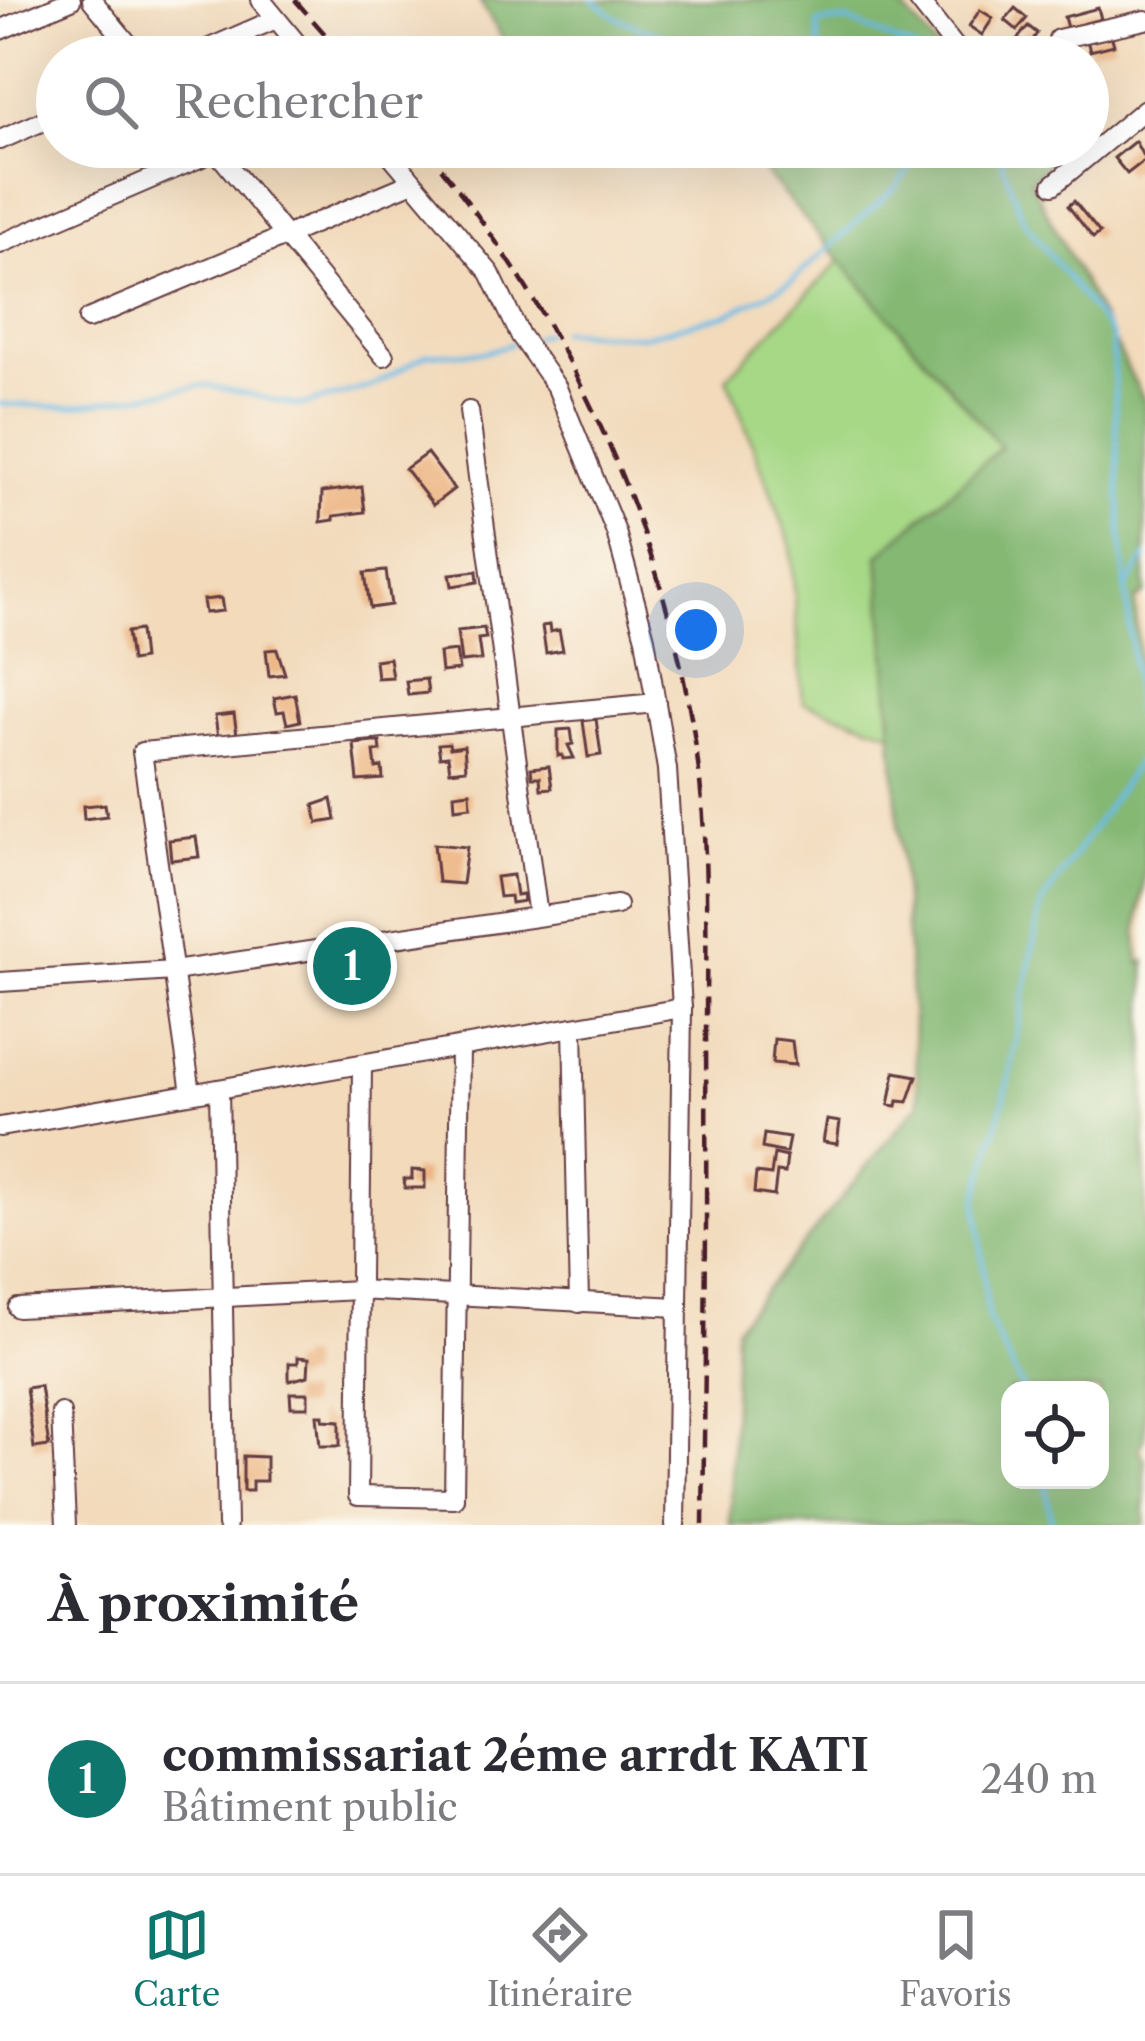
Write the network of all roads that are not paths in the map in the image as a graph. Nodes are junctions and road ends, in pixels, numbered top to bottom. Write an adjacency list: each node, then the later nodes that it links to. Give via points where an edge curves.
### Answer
1 (71, 0): 7 (street)
2 (92, 0): 8 (street)
3 (261, 0): 5 (street)
4 (918, 0): 11 (street)
5 (277, 19): 9 (street); 10 (street)
6 (1145, 20): 12 (street)
7 (0, 30)
8 (122, 36)
9 (238, 36)
10 (291, 36)
11 (947, 36)
12 (1072, 36)
13 (1143, 115): 16 (street)
14 (36, 124): 15 (street)
15 (0, 140)
16 (1109, 142)
17 (171, 168): 24 (street)
18 (230, 168): 23 (street)
19 (401, 168): 21 (street)
20 (1076, 168): 22 (street)
21 (413, 182): 23 (street); 28 (street, via 490,273 557,388 616,532)
22 (1054, 185)
23 (286, 236): 25 (street); 26 (street)
24 (0, 244)
25 (88, 319)
26 (384, 356)
27 (469, 411): 29 (street)
28 (656, 703): 29 (street); 34 (street)
29 (511, 717): 31 (street); 32 (street, via 142,752)
30 (616, 905): 31 (street)
31 (538, 916): 32 (street)
32 (174, 971): 33 (street); 39 (street)
33 (0, 982)
34 (682, 1008): 35 (street); 45 (street)
35 (573, 1027): 36 (street); 44 (street)
36 (460, 1046): 37 (street); 43 (street)
37 (362, 1064): 38 (street); 41 (street)
38 (219, 1088): 39 (street); 42 (street)
39 (191, 1094): 40 (street)
40 (0, 1127)
41 (358, 1290): 42 (street); 43 (street); 43 (street, via 358,1496 454,1498)
42 (222, 1295): 46 (street); 49 (street)
43 (456, 1296): 44 (street)
44 (579, 1303): 45 (street)
45 (678, 1307): 50 (street)
46 (18, 1308)
47 (61, 1413): 48 (street)
48 (66, 1525)
49 (226, 1525)
50 (675, 1525)

